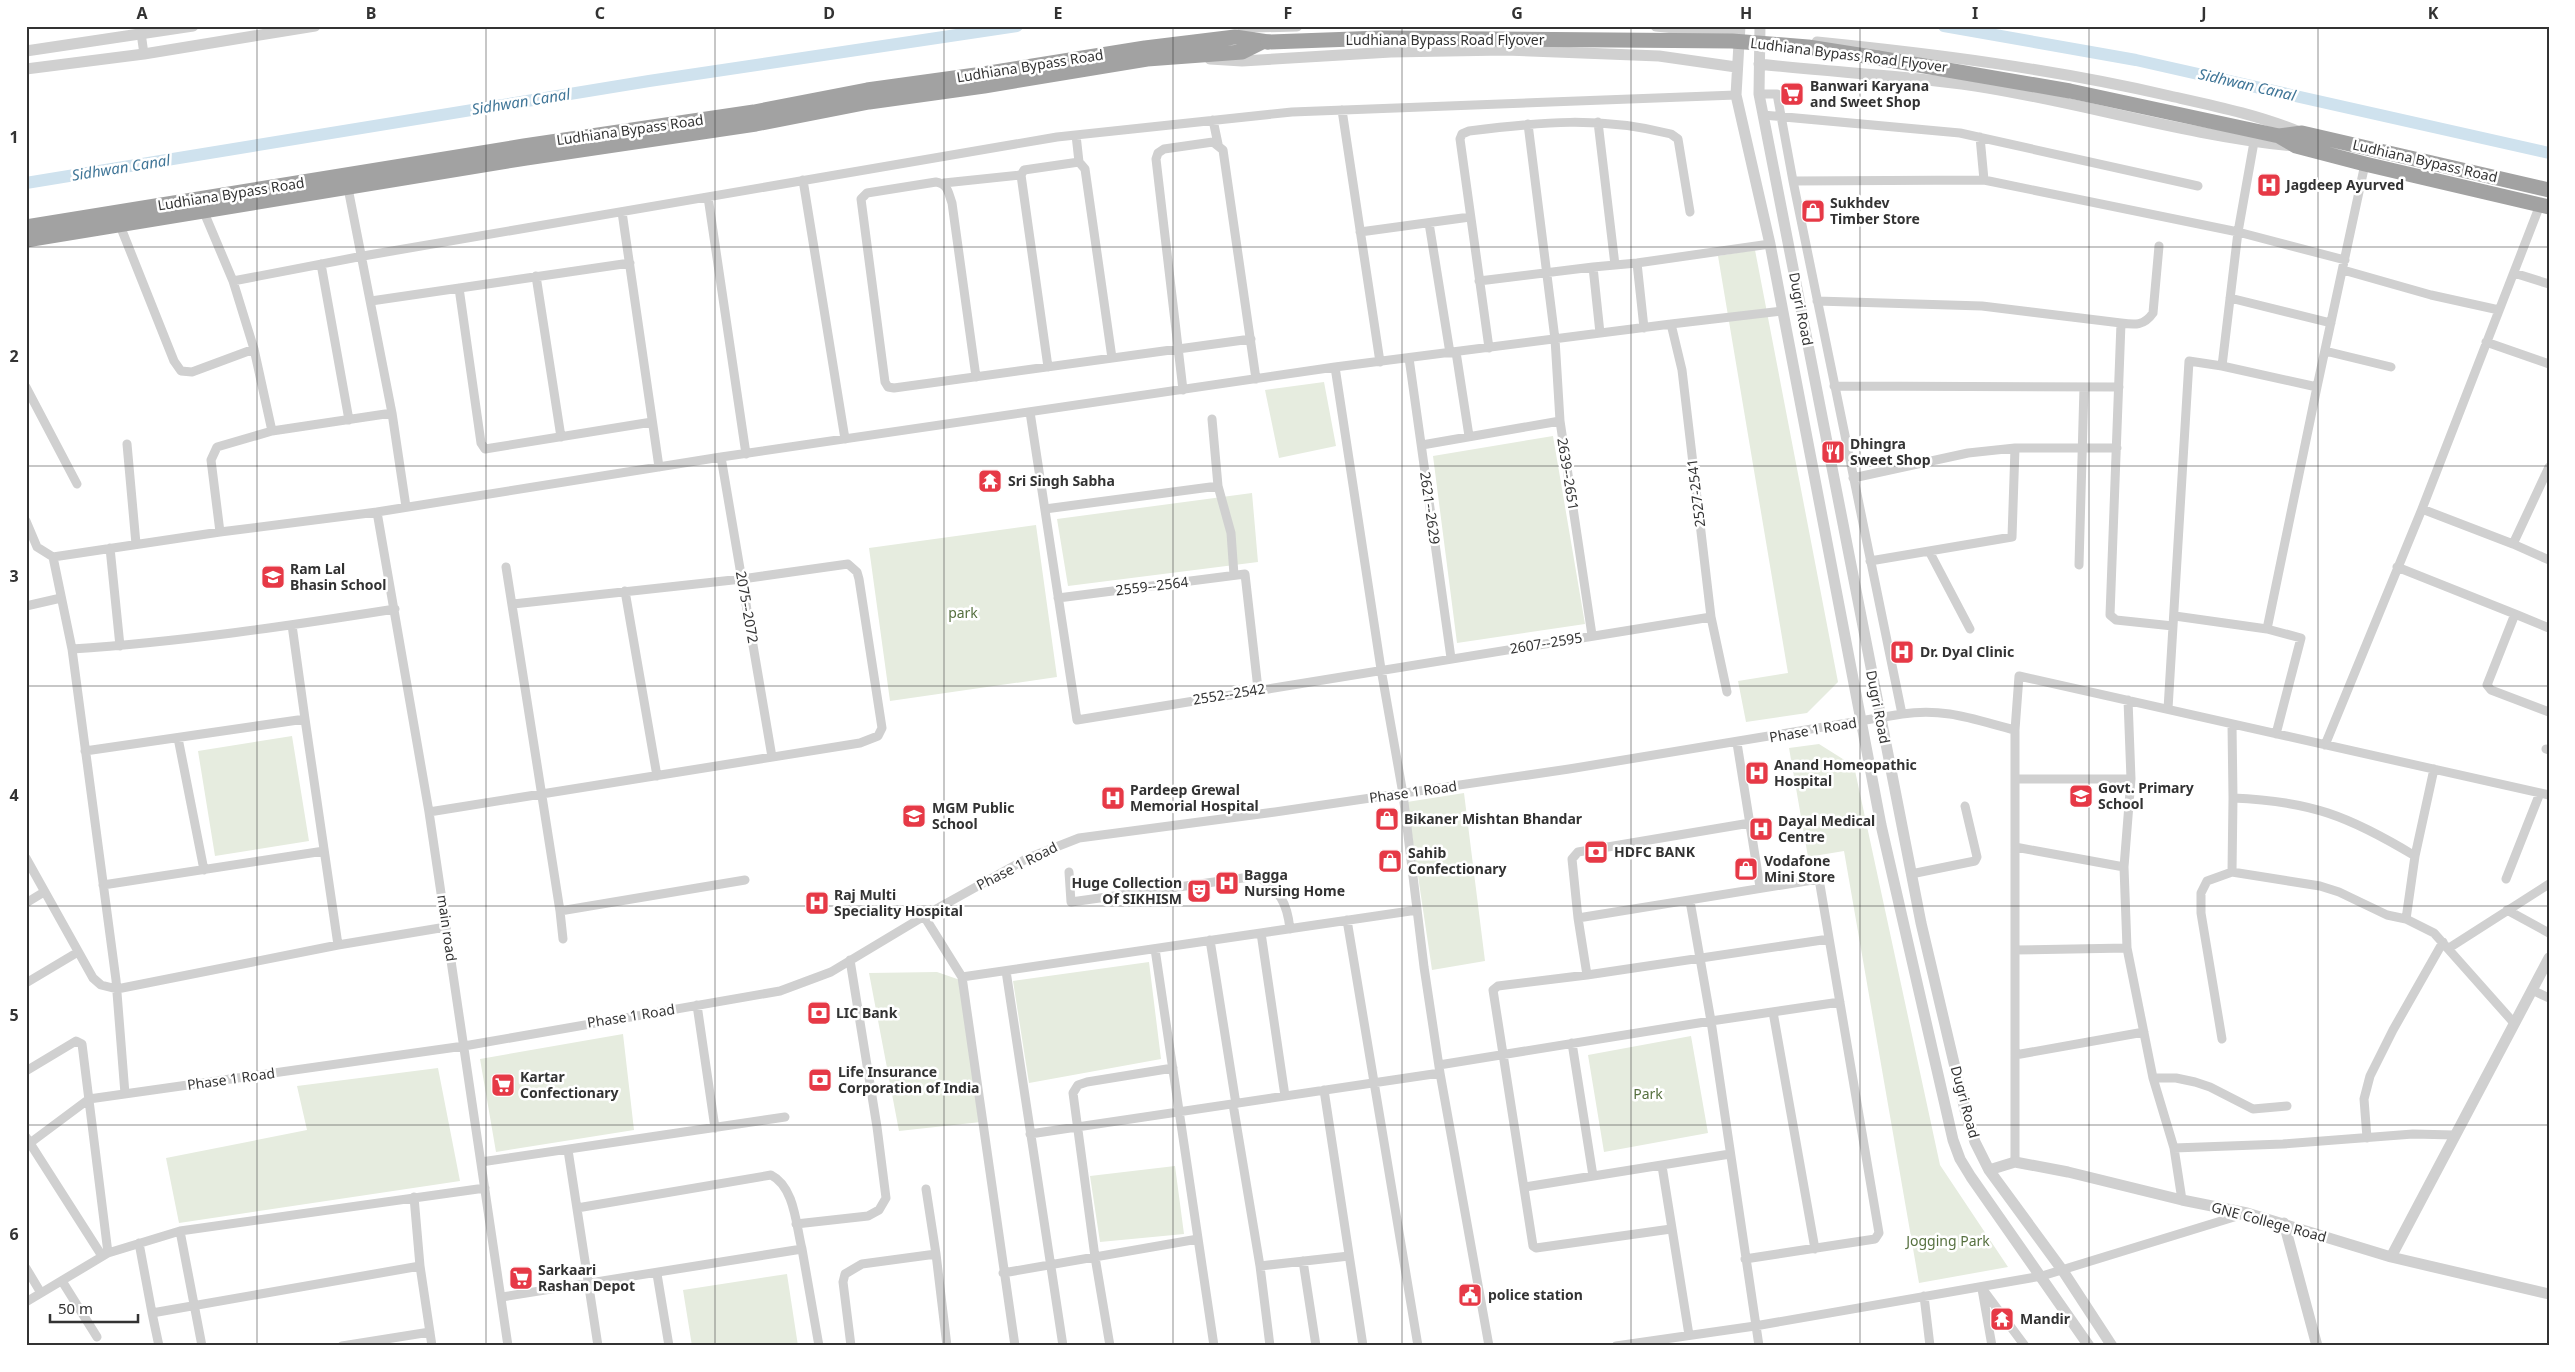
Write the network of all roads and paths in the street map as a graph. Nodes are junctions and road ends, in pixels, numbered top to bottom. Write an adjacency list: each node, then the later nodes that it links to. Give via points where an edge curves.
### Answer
1 (193, 26): 5 (street)
2 (315, 26): 11 (street)
3 (1297, 26): 8 (street, via 1254,27)
4 (1656, 26): 6 (street)
5 (141, 30): 10 (street); 11 (street)
6 (1739, 31): 7 (street); 14 (street, Dugri Road)
7 (1759, 32): 13 (street, Dugri Road); 26 (street, via 2085,77 2269,119)
8 (1235, 37): 9 (highway, Ludhiana Bypass Road Flyover); 47 (highway, Ludhiana Bypass Road, via 867,90 754,112)
9 (1265, 42): 12 (highway, Ludhiana Bypass Road Flyover, via 1242,52); 26 (highway, Ludhiana Bypass Road Flyover, bridge, via 1381,38 1732,41 1808,47 2070,90)
10 (26, 51)
11 (144, 54): 15 (street)
12 (1206, 56): 14 (street, via 1212,60 1242,61 1392,52 1504,50 1659,56); 37 (highway, Ludhiana Bypass Road, via 1147,60 868,102 756,124)
13 (1759, 64): 16 (street, Dugri Road); 27 (street, via 1988,88)
14 (1736, 67): 17 (street, Dugri Road)
15 (26, 69)
16 (1759, 94): 19 (street, Dugri Road); 20 (street, via 1776,94)
17 (1736, 95): 18 (street); 51 (street, Dugri Road)
18 (1342, 110): 21 (street); 48 (street)
19 (1763, 115): 20 (street); 168 (street, Dugri Road)
20 (1781, 116): 25 (street, via 1960,133); 34 (street)
21 (1213, 120): 24 (street); 28 (street)
22 (1598, 122): 23 (street); 43 (street, via 1666,132 1678,139); 58 (street)
23 (1528, 124): 44 (street, via 1469,131 1460,136); 61 (street)
24 (1076, 135): 29 (street); 32 (street)
25 (1980, 138): 33 (street); 36 (street)
26 (2299, 140): 27 (street); 30 (highway, Ludhiana Bypass Road); 38 (highway, Ludhiana Bypass Road)
27 (2254, 142): 49 (street)
28 (1218, 144): 78 (street, via 1223,150); 81 (street, via 1164,149 1156,159)
29 (1079, 162): 31 (street, via 1024,170); 86 (street, via 1085,169)
30 (2365, 164): 40 (highway, Ludhiana Bypass Road); 54 (street)
31 (1021, 174): 35 (street); 91 (street)
32 (803, 180): 39 (street); 111 (street)
33 (1984, 180): 34 (street); 49 (street)
34 (1793, 181): 70 (street)
35 (944, 183): 94 (street, via 952,203); 94 (street, via 867,193 862,199 885,382 894,388)
36 (2198, 186)
37 (348, 188): 41 (highway, Ludhiana Bypass Road); 53 (street)
38 (2549, 190)
39 (708, 197): 42 (street); 117 (street)
40 (2545, 206): 62 (street)
41 (203, 210): 46 (highway, Ludhiana Bypass Road); 64 (street)
42 (622, 212): 53 (street); 55 (street)
43 (1690, 212)
44 (1470, 217): 45 (street); 65 (street)
45 (1429, 222): 48 (street); 85 (street)
46 (119, 223): 50 (highway, Ludhiana Bypass Road); 83 (street, via 174,361 181,371 192,372)
47 (26, 227)
48 (1360, 232): 88 (street)
49 (2238, 232): 54 (street); 68 (street)
50 (26, 240)
51 (1770, 244): 56 (street); 72 (street, Dugri Road)
52 (2159, 246): 73 (street, via 2153,313 2138,325)
53 (362, 256): 57 (street); 69 (street)
54 (2345, 260): 60 (street)
55 (630, 263): 63 (street); 107 (street)
56 (1637, 263): 58 (street); 76 (street)
57 (321, 264): 64 (street); 105 (street)
58 (1614, 265): 59 (street)
59 (1593, 267): 61 (street); 77 (street)
60 (2343, 270): 71 (street); 74 (street)
61 (1547, 272): 65 (street); 79 (street)
62 (2514, 272): 66 (street); 71 (street)
63 (536, 276): 67 (street); 110 (street)
64 (233, 281): 83 (street)
65 (1479, 281): 82 (street)
66 (2549, 284)
67 (458, 288): 69 (street); 110 (street, via 483,447)
68 (2230, 298): 74 (street); 90 (street)
69 (371, 301): 103 (street)
70 (1818, 301): 73 (street, via 1982,306); 96 (street)
71 (2499, 310): 80 (street)
72 (1782, 311): 75 (street); 169 (street, Dugri Road)
73 (2121, 323): 99 (street)
74 (2331, 323): 84 (street)
75 (1671, 324): 76 (street); 150 (street, 2527-2541, via 1682,370)
76 (1644, 328): 77 (street)
77 (1600, 333): 79 (street)
78 (1251, 339): 81 (street); 95 (street)
79 (1555, 339): 82 (street); 106 (street)
80 (2486, 342): 89 (street); 125 (street)
81 (1180, 348): 86 (street); 101 (street)
82 (1489, 348): 85 (street)
83 (254, 349): 108 (street)
84 (2325, 351): 92 (street); 100 (street)
85 (1453, 352): 87 (street); 109 (street)
86 (1112, 358): 91 (street)
87 (1409, 358): 88 (street); 113 (street, 2621--2629)
88 (1380, 362): 93 (street)
89 (2549, 364)
90 (2222, 366): 100 (street); 149 (street, via 2189,361)
91 (1048, 367): 94 (street)
92 (2391, 367)
93 (1335, 368): 95 (street); 160 (street)
94 (976, 377)
95 (1256, 379): 101 (street)
96 (1834, 386): 98 (street); 121 (street)
97 (26, 387): 122 (street)
98 (2084, 387): 99 (street); 115 (street)
99 (2119, 387): 116 (street)
100 (2317, 387): 155 (street)
101 (1183, 390): 102 (street)
102 (1030, 412): 111 (street); 126 (street)
103 (392, 413): 105 (street); 124 (street)
104 (1212, 419): 123 (street)
105 (349, 420): 108 (street)
106 (1560, 421): 109 (street, 2639--2651); 156 (street, 2639--2651)
107 (652, 422): 110 (street); 119 (street)
108 (272, 432): 129 (street, via 220,445 211,455)
109 (1469, 436): 113 (street, 2639--2651)
110 (561, 437)
111 (844, 439): 117 (street)
112 (127, 444): 130 (street)
113 (1422, 445): 159 (street, 2621--2629)
114 (2015, 448): 115 (street); 121 (street, via 1968,453); 133 (street, via 2012,537)
115 (2082, 448): 116 (street); 137 (street)
116 (2117, 448): 152 (street, via 2110,615 2116,620)
117 (746, 454): 118 (street)
118 (721, 457): 119 (street); 141 (street, 2075--2072)
119 (659, 467): 124 (street)
120 (2549, 467): 131 (street)
121 (1853, 478): 136 (street)
122 (77, 484)
123 (1218, 486): 126 (street); 140 (street, via 1231,533)
124 (406, 507): 127 (street)
125 (2422, 509): 131 (street); 139 (street)
126 (1045, 510): 144 (street)
127 (377, 512): 129 (street); 147 (street, main road)
128 (26, 521): 134 (street, via 37,547)
129 (220, 532): 130 (street)
130 (136, 544): 132 (street)
131 (2513, 544): 135 (street)
132 (110, 548): 134 (street); 157 (street)
133 (1929, 551): 136 (street); 153 (street)
134 (53, 556): 143 (street)
135 (2549, 560)
136 (1870, 562): 166 (street)
137 (2079, 565)
138 (506, 567): 145 (street)
139 (2397, 567): 148 (street); 175 (street)
140 (1234, 575): 144 (street, 2559--2564); 161 (street, 2559--2564, via 1245,574)
141 (742, 579): 142 (street); 177 (street, 2075--2072); 177 (street, via 842,563 853,568 859,579 882,728 878,736 860,743)
142 (625, 591): 145 (street); 179 (street)
143 (61, 598): 146 (street); 158 (street)
144 (1058, 598): 161 (street, 2552--2542, via 1077,720)
145 (513, 604): 182 (street)
146 (26, 606)
147 (395, 609): 151 (street); 187 (street, main road)
148 (2515, 614): 154 (street); 165 (street, via 2488,688)
149 (2175, 616): 152 (street); 155 (street)
150 (1711, 617): 156 (street, 2607--2595); 162 (street, 2527-2541)
151 (292, 625): 157 (street); 167 (street)
152 (2173, 626): 164 (street)
153 (1970, 628)
154 (2549, 628)
155 (2267, 629): 172 (street, via 2297,636 2302,642)
156 (1592, 636): 159 (street, 2607--2595)
157 (120, 646): 158 (street)
158 (72, 649): 176 (street)
159 (1451, 658): 160 (street, 2607--2595)
160 (1381, 669): 161 (street, 2552--2542); 183 (street)
161 (1258, 689)
162 (1727, 692)
163 (2128, 700): 164 (street); 171 (street, via 2019,676); 181 (street)
164 (2168, 709): 170 (street)
165 (2549, 712)
166 (1902, 714): 168 (street, Phase 1 Road); 171 (street, Phase 1 Road, via 1946,712)
167 (305, 719): 173 (street); 190 (street)
168 (1880, 719): 169 (street, Phase 1 Road); 197 (street, Dugri Road)
169 (1861, 722): 174 (street, Phase 1 Road); 303 (street, Dugri Road, via 1881,825 1953,1140 1964,1165)
170 (2232, 724): 172 (street); 185 (street)
171 (2015, 730): 180 (street)
172 (2276, 734): 175 (street)
173 (178, 738): 176 (street); 194 (street)
174 (1737, 743): 183 (street, Phase 1 Road); 188 (street)
175 (2325, 745): 178 (street)
176 (85, 751): 201 (street)
177 (772, 757): 179 (street)
178 (2434, 769): 184 (street); 191 (street)
179 (657, 776): 182 (street)
180 (2015, 779): 181 (street); 189 (street)
181 (2131, 779): 193 (street)
182 (541, 794): 187 (street); 208 (street)
183 (1403, 794): 206 (street); 209 (street, Phase 1 Road, via 1078,838 1028,858)
184 (2544, 794): 198 (street)
185 (2233, 798): 191 (street, via 2307,806 2340,816 2369,828); 196 (street)
186 (1965, 806): 197 (street, via 1977,858 1975,861)
187 (430, 812): 213 (street, main road)
188 (1750, 823): 202 (street); 210 (street, via 1578,852 1572,859)
189 (2015, 847): 193 (street); 224 (street)
190 (324, 851): 194 (street); 220 (street)
191 (2415, 856): 211 (street)
192 (26, 858): 203 (street)
193 (2124, 867): 222 (street)
194 (204, 870): 201 (street)
195 (1069, 872): 214 (street, via 1071,902 1257,876 1275,888 1288,909)
196 (2232, 872): 211 (street, via 2320,886); 242 (street, via 2206,881 2201,894 2201,913)
197 (1911, 874): 272 (street, Dugri Road, via 1966,1114)
198 (2506, 879)
199 (745, 880): 208 (street)
200 (2549, 884): 207 (street)
201 (103, 886): 233 (street)
202 (1760, 887): 204 (street); 217 (street, via 1819,878)
203 (44, 892): 205 (street); 225 (street)
204 (1690, 901): 210 (street); 227 (street)
205 (26, 903)
206 (1417, 910): 212 (street); 248 (street)
207 (2507, 910): 216 (street); 221 (street)
208 (560, 911): 218 (street)
209 (924, 916): 228 (street, Phase 1 Road); 231 (street)
210 (1578, 918): 230 (street)
211 (2406, 919): 221 (street, via 2434,933)
212 (1347, 920): 214 (street); 251 (street)
213 (446, 927): 220 (street); 244 (street, main road)
214 (1290, 929): 215 (street)
215 (1261, 933): 219 (street); 254 (street)
216 (2549, 933)
217 (1829, 938): 227 (street); 236 (street)
218 (563, 940)
219 (1210, 940): 223 (street); 256 (street)
220 (338, 945): 233 (street)
221 (2446, 945): 240 (street); 264 (street, via 2393,1030 2370,1076 2364,1099)
222 (2127, 948): 224 (street); 241 (street)
223 (1155, 949): 229 (street); 247 (street)
224 (2015, 950): 246 (street)
225 (78, 952): 232 (street); 233 (street, via 97,982)
226 (2549, 958): 234 (street)
227 (1700, 959): 230 (street); 239 (street)
228 (850, 960): 237 (street, Phase 1 Road, via 831,972 788,988); 282 (street, via 886,1198 879,1210 868,1216)
229 (1006, 971): 231 (street); 262 (street)
230 (1587, 975): 245 (street, via 1495,987 1493,996)
231 (962, 977): 301 (street)
232 (26, 983)
233 (117, 989): 253 (street)
234 (2532, 990): 235 (street); 240 (street)
235 (2549, 998)
236 (1840, 1002): 238 (street); 287 (street, via 1879,1233 1875,1239)
237 (697, 1006): 244 (street, Phase 1 Road); 260 (street)
238 (1773, 1012): 239 (street); 287 (street)
239 (1711, 1021): 243 (street); 268 (street)
240 (2514, 1022): 263 (street)
241 (2144, 1032): 246 (street); 250 (street)
242 (2222, 1039)
243 (1572, 1043): 245 (street); 273 (street)
244 (464, 1046): 253 (street, Phase 1 Road); 269 (street, main road)
245 (1505, 1055): 248 (street); 274 (street)
246 (2015, 1055): 270 (street)
247 (1173, 1068): 258 (street); 261 (street, via 1078,1085 1073,1093)
248 (1439, 1069): 251 (street); 336 (street)
249 (26, 1071): 255 (street, via 79,1041 84,1052)
250 (2153, 1078): 257 (street, via 2176,1078 2210,1086 2253,1109); 266 (street)
251 (1374, 1082): 252 (street); 335 (street)
252 (1324, 1090): 254 (street); 291 (street)
253 (125, 1094): 255 (street, Phase 1 Road)
254 (1285, 1096): 256 (street)
255 (89, 1099): 265 (street); 290 (street)
256 (1235, 1104): 258 (street); 298 (street)
257 (2287, 1106)
258 (1180, 1113): 261 (street); 285 (street)
259 (785, 1117): 260 (street)
260 (714, 1128): 267 (street)
261 (1076, 1128): 262 (street); 292 (street)
262 (1030, 1134): 296 (street)
263 (2454, 1136): 264 (street, via 2414,1134); 293 (street)
264 (2367, 1138): 266 (street)
265 (28, 1140): 290 (street)
266 (2174, 1148): 278 (street)
267 (568, 1150): 269 (street); 279 (street)
268 (1730, 1154): 271 (street); 294 (street)
269 (481, 1162): 275 (street, main road)
270 (2015, 1162): 272 (street, GNE College Road); 278 (street, GNE College Road)
271 (1662, 1166): 273 (street); 283 (street)
272 (1989, 1170): 300 (street, Dugri Road)
273 (1593, 1176): 274 (street)
274 (1525, 1187): 283 (street, via 1534,1248)
275 (485, 1188): 277 (street); 310 (street, main road)
276 (926, 1189): 289 (street)
277 (414, 1197): 284 (street); 297 (street)
278 (2182, 1200): 280 (street, GNE College Road)
279 (577, 1208): 282 (street, via 771,1175 786,1189); 305 (street)
280 (2247, 1213): 281 (street, GNE College Road); 300 (street)
281 (2284, 1223): 293 (street, GNE College Road); 344 (street)
282 (796, 1224): 288 (street)
283 (1671, 1229): 316 (street)
284 (180, 1231): 286 (street); 312 (street)
285 (1198, 1239): 292 (street); 331 (street)
286 (140, 1243): 290 (street); 313 (street)
287 (1815, 1249): 294 (street)
288 (802, 1250): 302 (street); 325 (street)
289 (936, 1254): 326 (street, via 862,1264 845,1274 843,1282); 327 (street)
290 (105, 1255): 304 (street)
291 (1349, 1256): 295 (street); 334 (street)
292 (1095, 1257): 296 (street); 330 (street)
293 (2391, 1257): 308 (street, GNE College Road)
294 (1746, 1260): 314 (street)
295 (1303, 1261): 298 (street); 333 (street)
296 (1050, 1265): 301 (street); 329 (street)
297 (420, 1266): 312 (street); 315 (street)
298 (1260, 1266): 332 (street)
299 (26, 1268): 307 (street)
300 (2063, 1271): 303 (street); 343 (street, Dugri Road)
301 (1003, 1273): 328 (street)
302 (657, 1274): 305 (street); 324 (street)
303 (2042, 1276): 306 (street); 342 (street, Dugri Road)
304 (62, 1280): 307 (street); 317 (street)
305 (590, 1284): 310 (street); 323 (street)
306 (1981, 1287): 309 (street); 340 (street); 341 (street)
307 (41, 1293): 311 (street)
308 (2549, 1294)
309 (1924, 1296): 314 (street); 339 (street)
310 (502, 1297): 322 (street, main road)
311 (26, 1302)
312 (194, 1306): 313 (street); 319 (street)
313 (152, 1313): 318 (street)
314 (1755, 1326): 316 (street); 338 (street)
315 (430, 1332): 320 (street); 321 (street)
316 (1688, 1336): 337 (street)
317 (97, 1337)
318 (159, 1346)
319 (202, 1346)
320 (342, 1346)
321 (432, 1346)
322 (508, 1346)
323 (598, 1346)
324 (669, 1346)
325 (819, 1346)
326 (851, 1346)
327 (948, 1346)
328 (1015, 1346)
329 (1063, 1346)
330 (1110, 1346)
331 (1214, 1346)
332 (1270, 1346)
333 (1316, 1346)
334 (1364, 1346)
335 (1418, 1346)
336 (1489, 1346)
337 (1616, 1346)
338 (1759, 1346)
339 (1930, 1346)
340 (1992, 1346)
341 (2024, 1346)
342 (2089, 1346)
343 (2112, 1346)
344 (2317, 1346)

